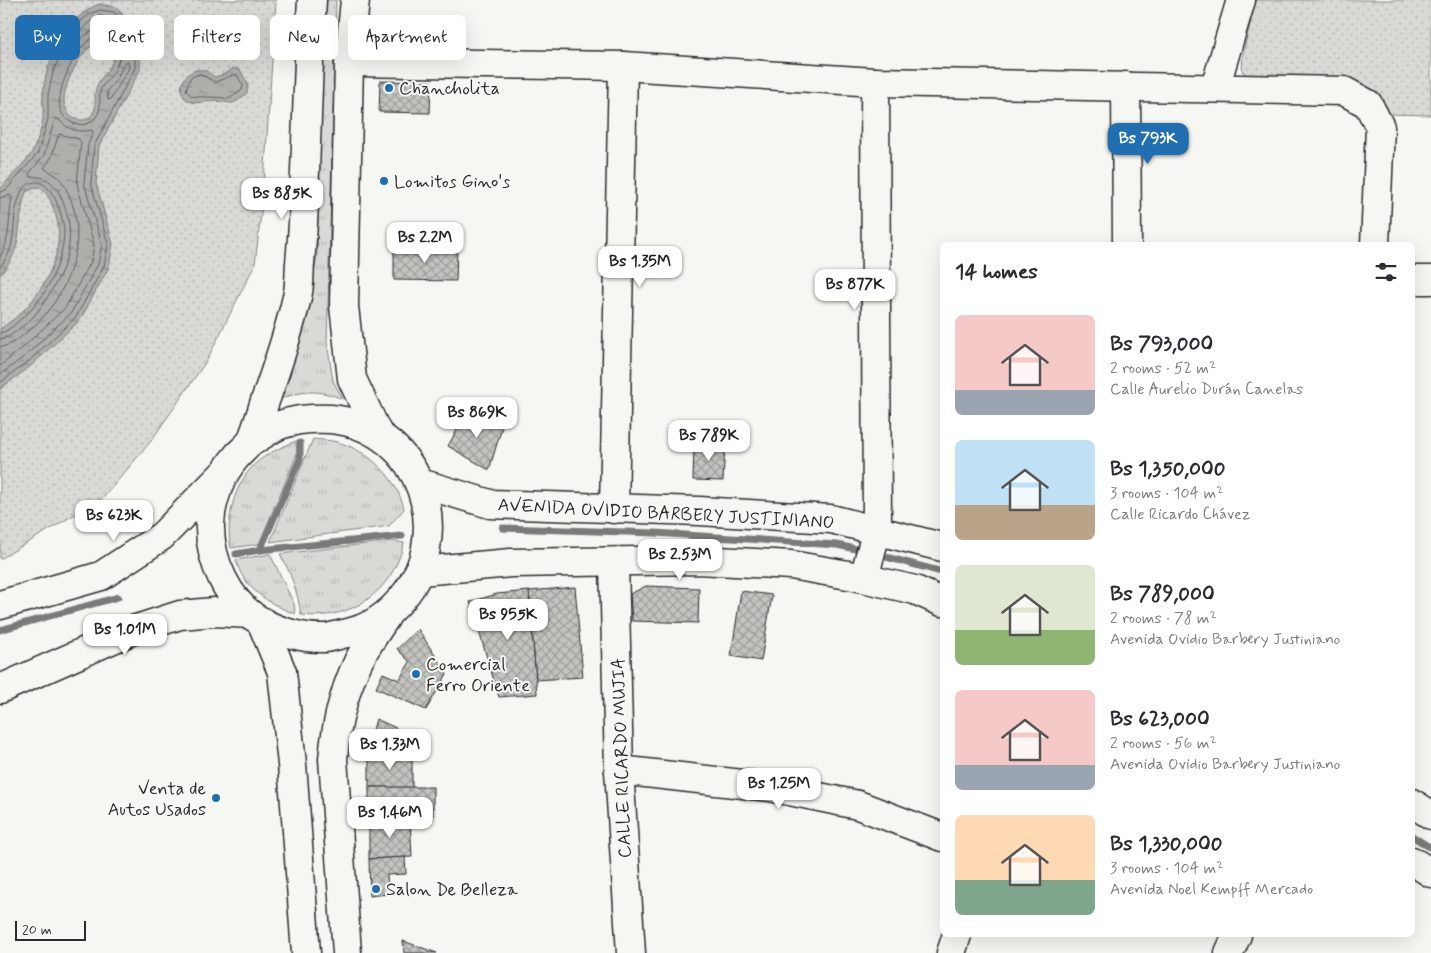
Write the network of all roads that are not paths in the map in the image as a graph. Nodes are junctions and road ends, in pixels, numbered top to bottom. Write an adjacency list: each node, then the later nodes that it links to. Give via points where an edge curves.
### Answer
1 (312, 0): 14 (street, via 298,295)
2 (355, 0): 4 (street)
3 (1241, 0): 8 (street)
4 (349, 62): 5 (street); 13 (street, via 344,306 352,378)
5 (623, 66): 6 (street); 17 (street)
6 (875, 82): 7 (street); 19 (street)
7 (1126, 86): 8 (street); 9 (street)
8 (1215, 88): 10 (street, via 1344,91 1368,104 1380,128)
9 (1127, 242)
10 (1375, 242)
11 (1415, 280): 12 (street)
12 (1431, 280)
13 (378, 434): 14 (street, via 347,421 313,418 280,425); 16 (street, via 403,455)
14 (251, 442): 15 (street)
15 (224, 473): 23 (street, via 162,536 101,576); 25 (street, via 214,497 210,522 212,548 219,573 232,595)
16 (420, 483): 17 (street, AVENIDA OVIDIO BARBERY JUSTINIANO, via 490,504); 21 (street, via 428,512 428,542)
17 (614, 509): 19 (street, AVENIDA OVIDIO BARBERY JUSTINIANO, via 831,519)
18 (940, 547): 19 (street, AVENIDA OVIDIO BARBERY JUSTINIANO)
19 (870, 554): 20 (street, AVENIDA OVIDIO BARBERY JUSTINIANO, via 791,565 699,560); 22 (street, AVENIDA OVIDIO BARBERY JUSTINIANO, via 915,590)
20 (614, 562): 21 (street, AVENIDA OVIDIO BARBERY JUSTINIANO, via 511,563); 27 (street, CALLE RICARDO MUJIA)
21 (420, 571): 24 (street, via 407,594)
22 (940, 601)
23 (0, 605)
24 (388, 613): 25 (street, via 359,630 326,638 292,634); 36 (street, via 353,674 335,734 333,759)
25 (256, 618): 26 (street, via 214,612 180,614 133,630); 35 (street, via 282,672)
26 (0, 689)
27 (619, 770): 30 (street, via 770,787 858,805); 37 (street, CALLE RICARDO MUJIA)
28 (1415, 805): 29 (street)
29 (1431, 815)
30 (940, 836)
31 (1415, 863): 32 (street)
32 (1431, 873)
33 (956, 937): 38 (street)
34 (1236, 937): 39 (street)
35 (306, 953)
36 (347, 953)
37 (631, 953)
38 (951, 953)
39 (1229, 953)

